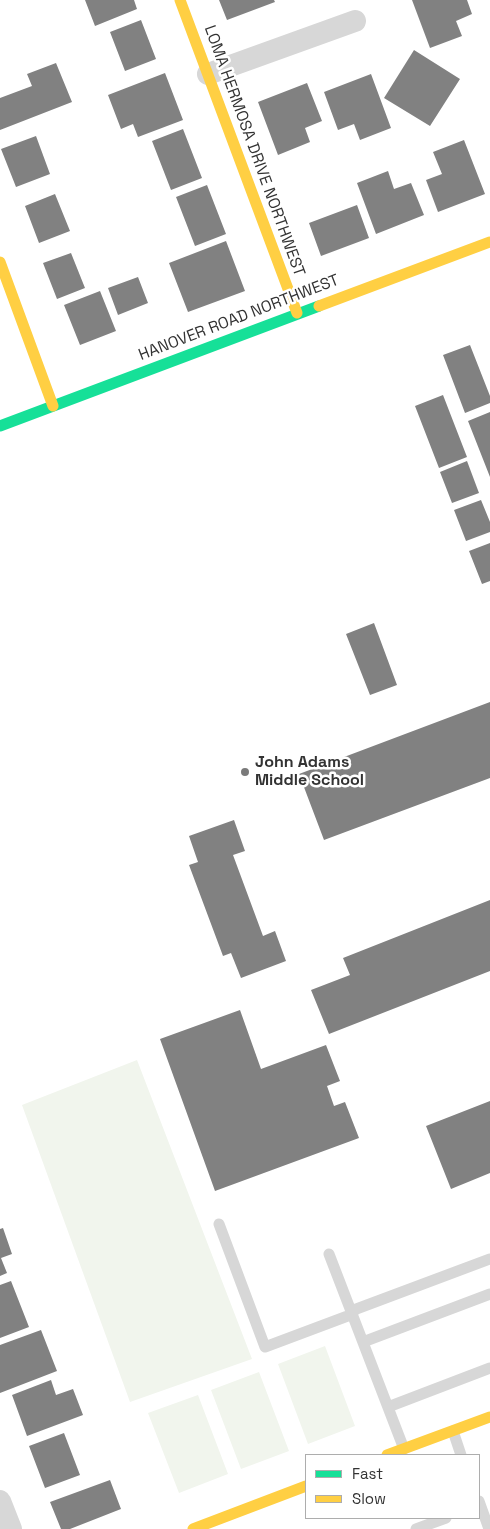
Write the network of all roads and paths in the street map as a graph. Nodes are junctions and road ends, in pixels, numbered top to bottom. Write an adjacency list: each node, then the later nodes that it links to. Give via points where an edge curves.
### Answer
1 (180, 0): 3 (street, LOMA HERMOSA DRIVE NORTHWEST)
2 (355, 21): 3 (street)
3 (208, 74): 6 (street, LOMA HERMOSA DRIVE NORTHWEST)
4 (490, 242): 6 (street, HANOVER ROAD NORTHWEST)
5 (0, 262): 7 (street)
6 (297, 313): 7 (street, HANOVER ROAD NORTHWEST)
7 (53, 406): 8 (street, HANOVER ROAD NORTHWEST)
8 (0, 426)
9 (219, 1224): 13 (lane, via 265,1347)
10 (329, 1254): 13 (lane)
11 (490, 1259): 13 (lane)
12 (490, 1294): 14 (lane)
13 (352, 1313): 14 (lane)
14 (363, 1342): 16 (lane)
15 (490, 1368): 16 (lane)
16 (388, 1407): 19 (lane)
17 (490, 1417): 18 (street)
18 (452, 1431): 19 (street); 21 (lane)
19 (404, 1449): 20 (street)
20 (390, 1454)
21 (462, 1454)
22 (305, 1486): 26 (street)
23 (0, 1501): 27 (street)
24 (480, 1506): 30 (lane)
25 (443, 1519): 29 (lane)
26 (209, 1526): 28 (street)
27 (11, 1529)
28 (193, 1529)
29 (416, 1529)
30 (489, 1529)

